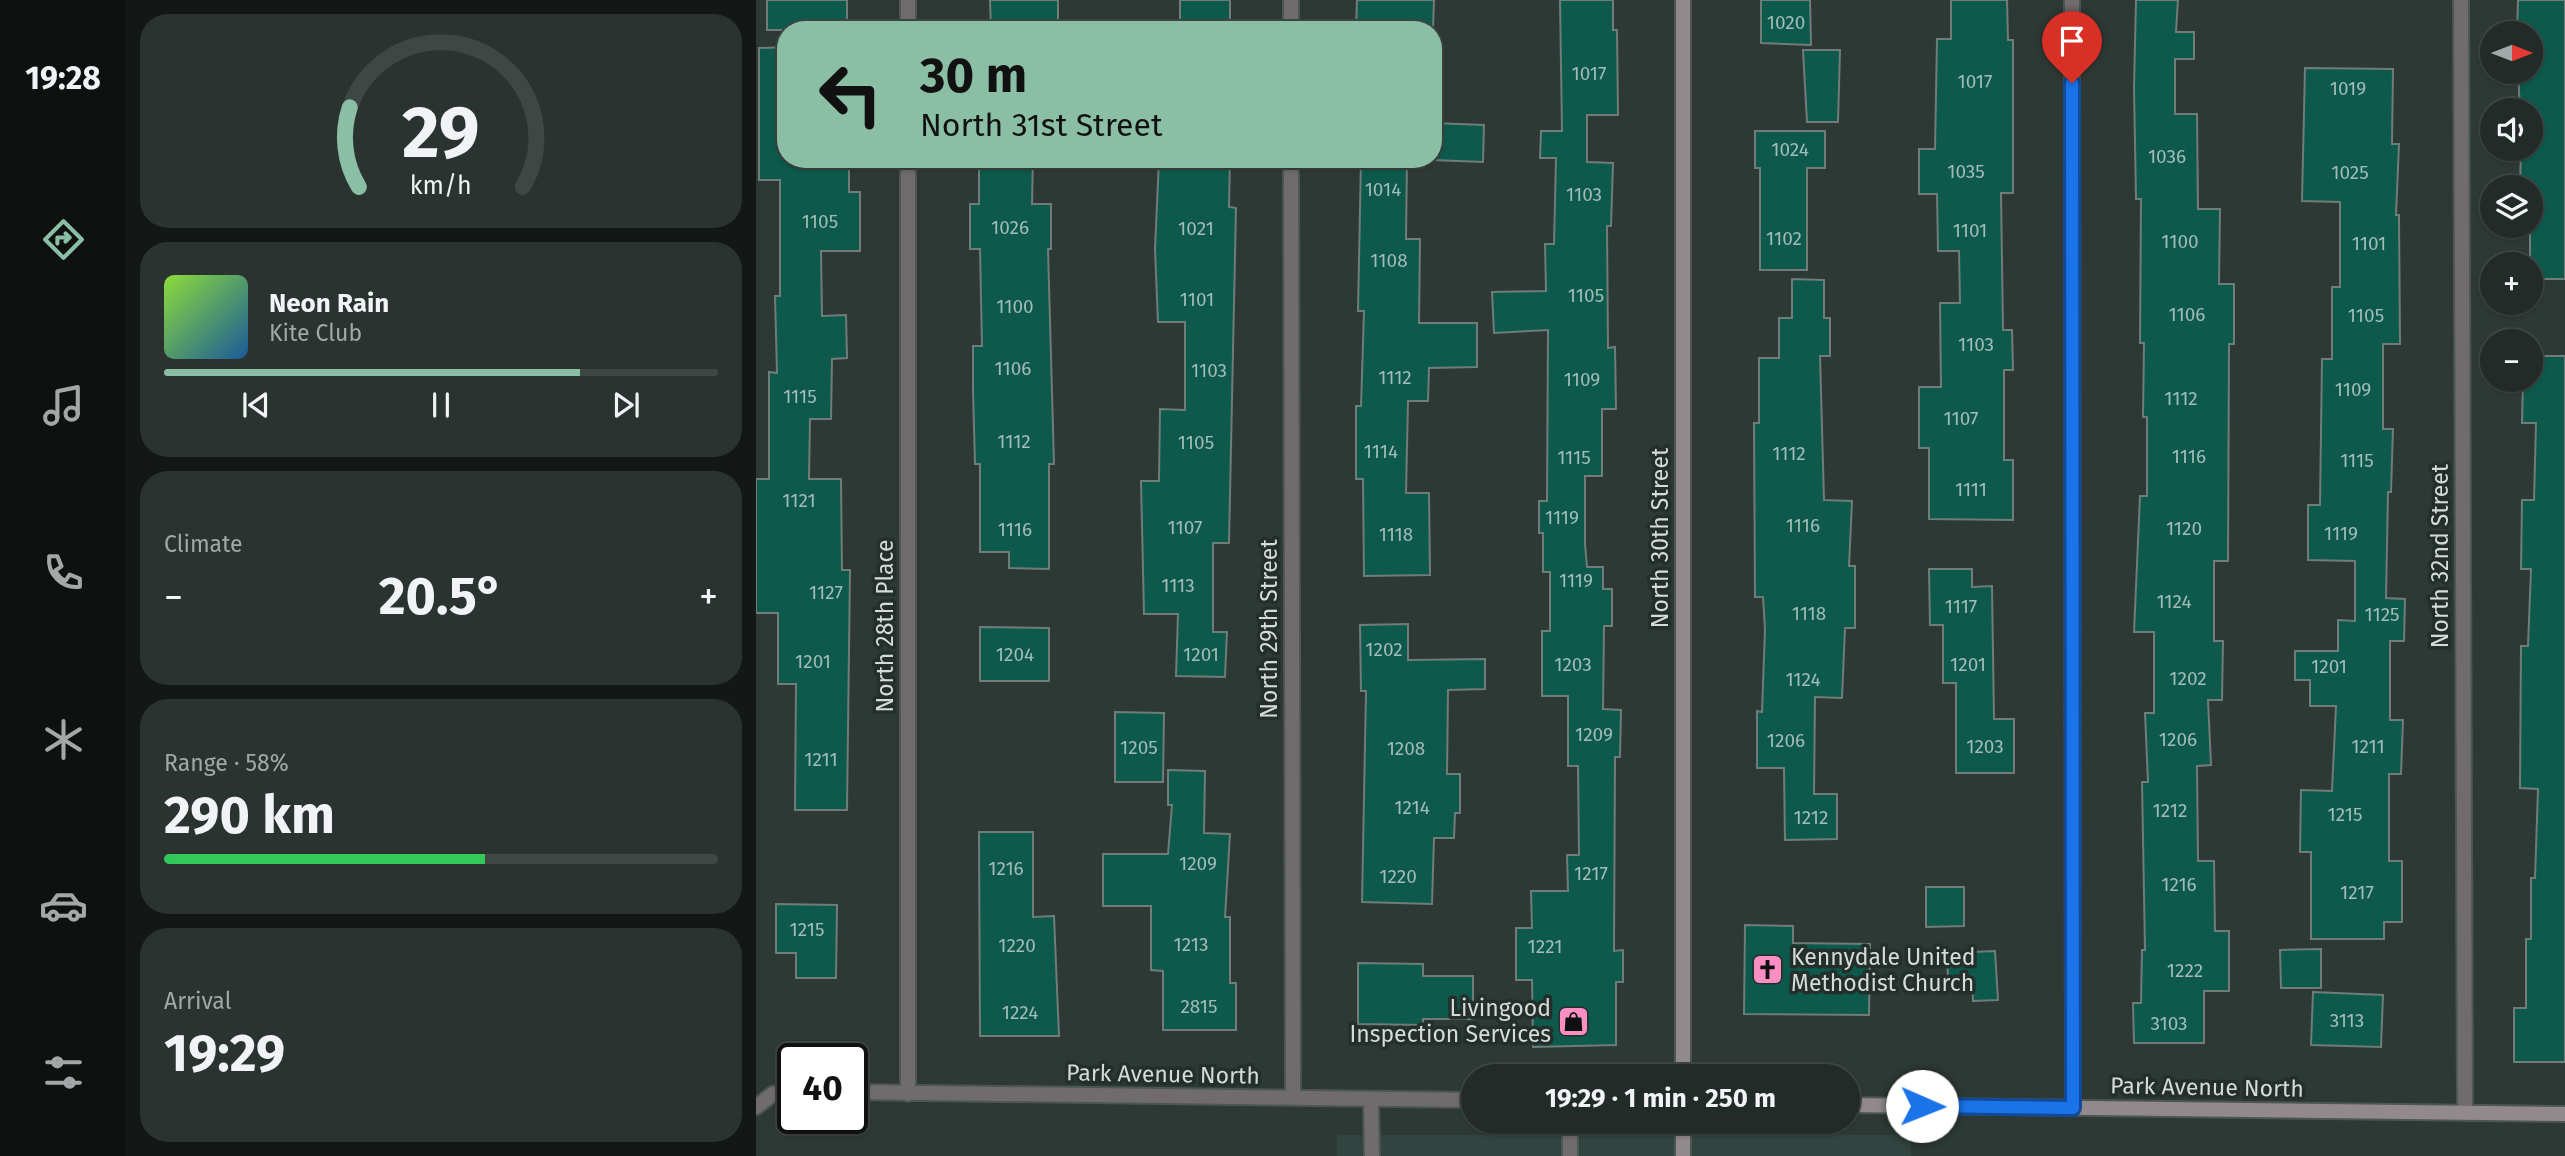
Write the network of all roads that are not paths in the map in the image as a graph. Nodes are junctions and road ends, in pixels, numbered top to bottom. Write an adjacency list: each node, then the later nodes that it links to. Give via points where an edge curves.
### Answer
1 (908, 0): 6 (street)
2 (1291, 0): 7 (street)
3 (1683, 0): 10 (street, North 30th Street)
4 (2072, 0): 19 (street)
5 (2461, 0): 20 (street, North 32nd Street)
6 (908, 21)
7 (1291, 21)
8 (908, 168): 13 (street, North 28th Place)
9 (1291, 168): 14 (street, North 29th Street)
10 (1683, 1064)
11 (777, 1093): 17 (street)
12 (868, 1093): 13 (street, Park Avenue North)
13 (908, 1094): 14 (street, Park Avenue North)
14 (1293, 1098): 15 (street, Park Avenue North)
15 (1371, 1099): 16 (street, Park Avenue North); 24 (street)
16 (1461, 1100)
17 (757, 1104)
18 (1860, 1105): 19 (street, Park Avenue North)
19 (2073, 1108): 20 (street, Park Avenue North)
20 (2465, 1112): 21 (street, Park Avenue North)
21 (2565, 1114)
22 (1570, 1134): 25 (street)
23 (1683, 1134): 26 (street)
24 (1372, 1156)
25 (1570, 1156)
26 (1683, 1156)

